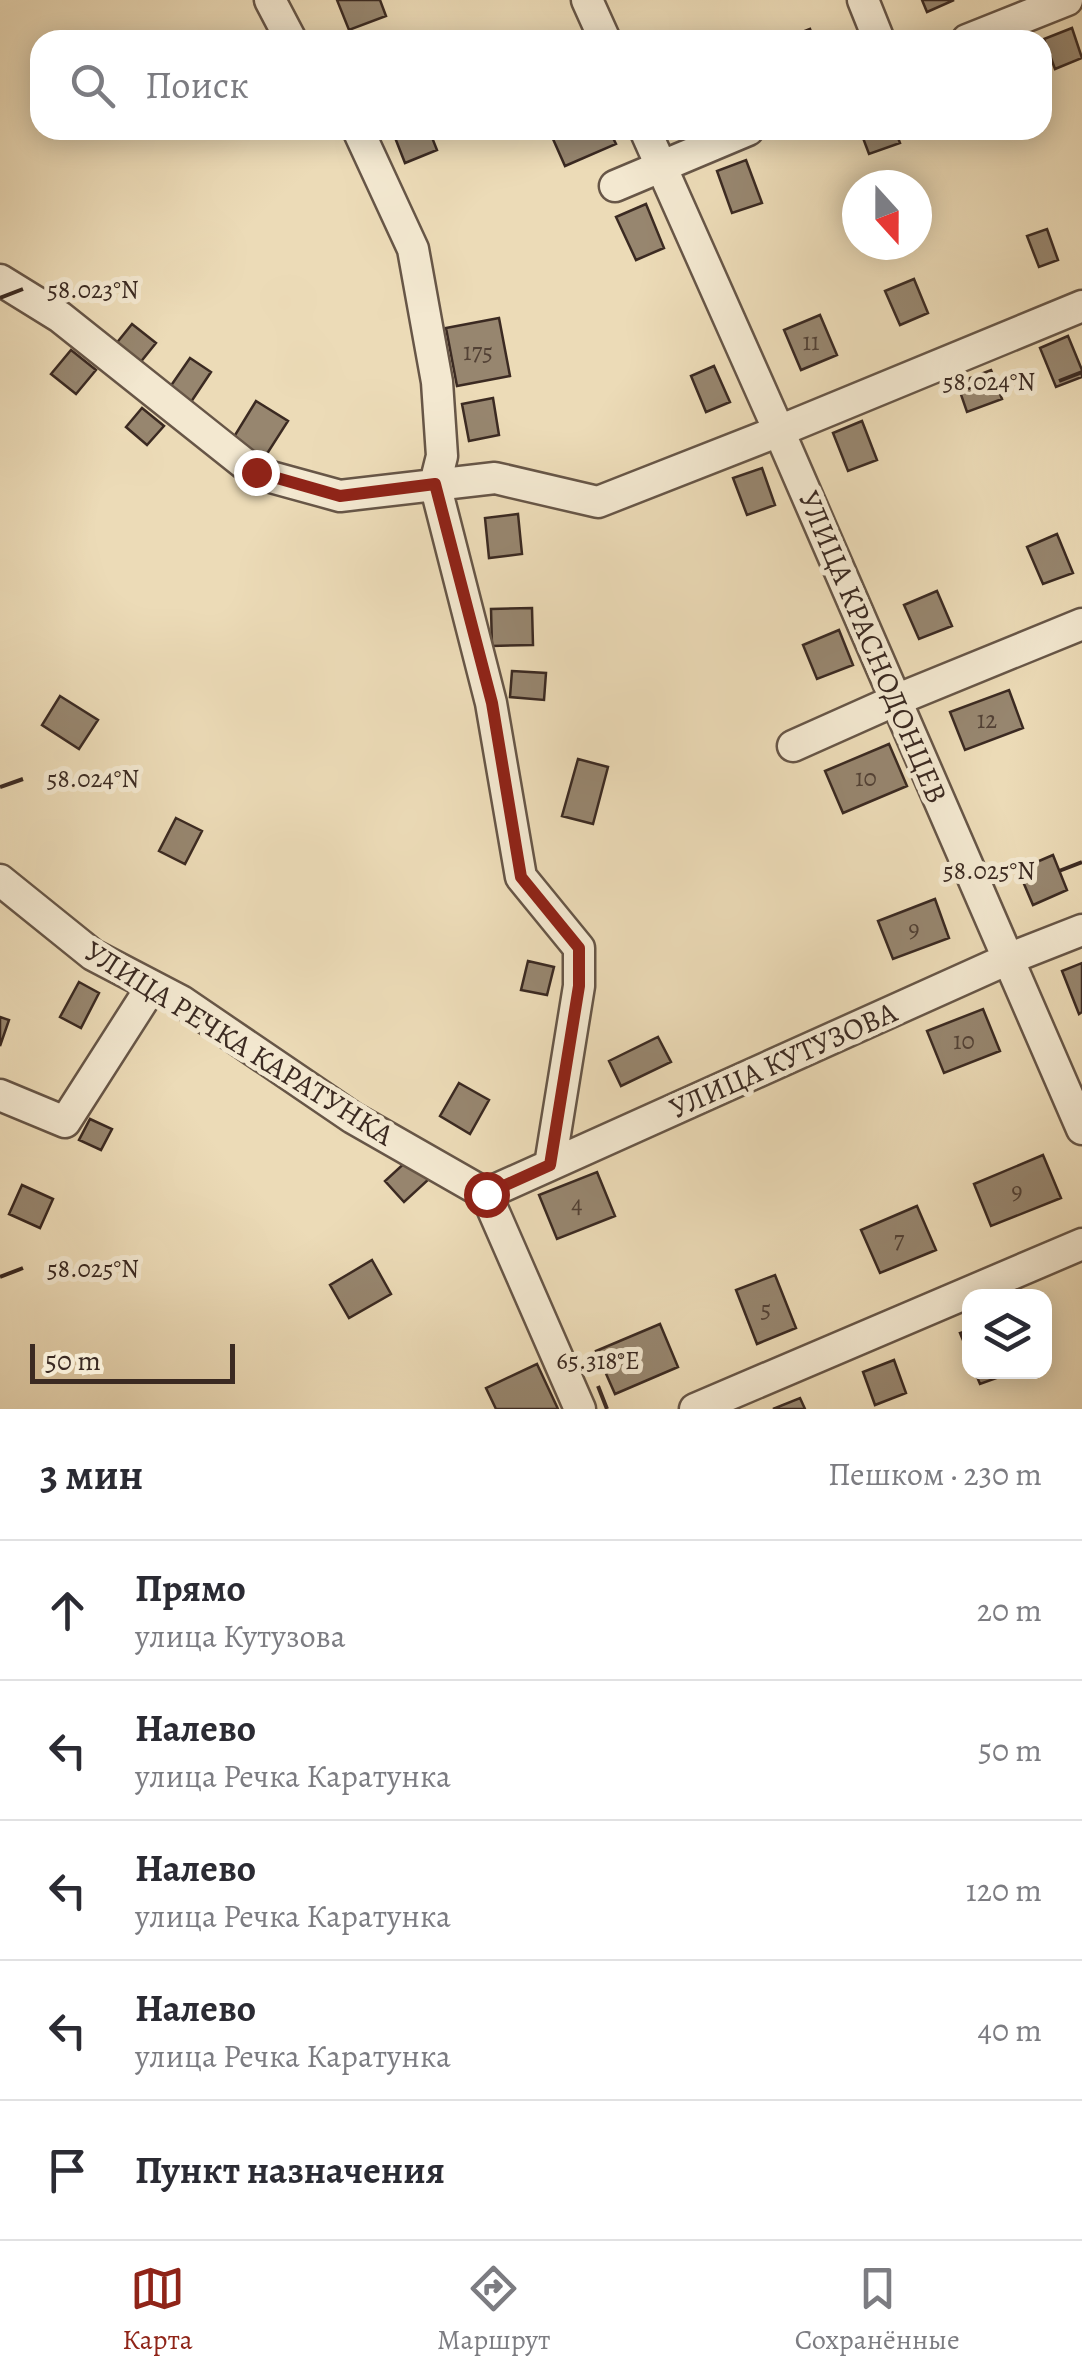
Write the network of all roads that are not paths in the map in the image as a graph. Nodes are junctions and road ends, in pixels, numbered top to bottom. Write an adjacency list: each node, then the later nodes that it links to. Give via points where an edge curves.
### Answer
1 (270, 0): 5 (street)
2 (586, 0): 6 (street)
3 (863, 0): 7 (street)
4 (1068, 0): 8 (street)
5 (286, 30)
6 (600, 30)
7 (875, 30)
8 (992, 30)
9 (363, 140): 17 (street, via 412,249 436,382 442,456)
10 (650, 140): 12 (street, УЛИЦА КРАСНОДОНЦЕВ)
11 (724, 140): 12 (street)
12 (662, 166): 13 (street); 16 (street, УЛИЦА КРАСНОДОНЦЕВ)
13 (615, 186)
14 (0, 280): 17 (street, via 60,317 256,472 340,496)
15 (1082, 306): 16 (street)
16 (780, 432): 17 (street, via 598,502 495,478); 19 (street, УЛИЦА КРАСНОДОНЦЕВ)
17 (435, 484): 27 (street, via 492,703 521,877 579,948 579,986)
18 (1082, 624): 19 (street)
19 (896, 700): 20 (street); 23 (street, УЛИЦА КРАСНОДОНЦЕВ)
20 (793, 746)
21 (0, 880): 24 (street, УЛИЦА РЕЧКА КАРАТУНКА, via 93,954)
22 (1082, 930): 23 (street, УЛИЦА КУТУЗОВА)
23 (1008, 959): 26 (street, УЛИЦА КРАСНОДОНЦЕВ); 27 (street, УЛИЦА КУТУЗОВА)
24 (152, 986): 25 (street, via 65,1122); 28 (street, УЛИЦА РЕЧКА КАРАТУНКА, via 353,1118)
25 (0, 1095)
26 (1082, 1130)
27 (550, 1165): 28 (street, УЛИЦА КУТУЗОВА)
28 (486, 1194): 30 (street)
29 (1082, 1244): 31 (street)
30 (580, 1409)
31 (695, 1409)

